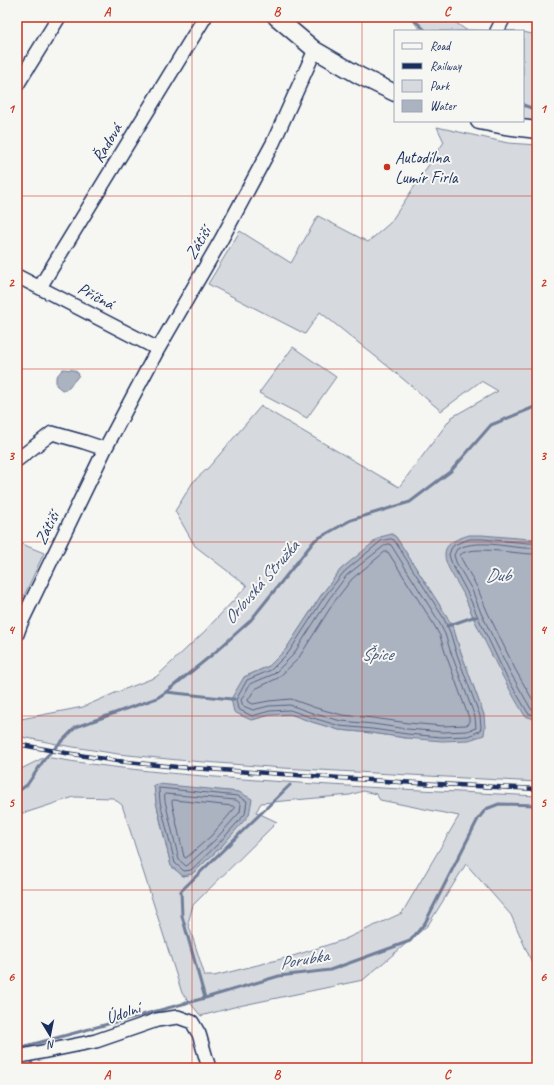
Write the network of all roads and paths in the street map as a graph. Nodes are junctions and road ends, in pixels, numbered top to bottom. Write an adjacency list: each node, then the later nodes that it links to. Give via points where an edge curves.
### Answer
1 (59, 17): 7 (street)
2 (205, 17): 12 (street, Řadová)
3 (276, 17): 6 (main road)
4 (504, 17): 5 (street)
5 (498, 30)
6 (315, 50): 8 (main road); 13 (street, Zátiší, via 272,143 221,240)
7 (17, 85)
8 (394, 93)
9 (484, 122): 10 (main road)
10 (537, 130)
11 (17, 276): 12 (street, Příčná)
12 (40, 287): 13 (street, Příčná)
13 (158, 349): 14 (street, Zátiší)
14 (105, 449): 15 (street, via 52,433); 16 (street, Zátiší)
15 (17, 460)
16 (18, 626)
17 (17, 1057): 18 (street, Údolní, via 96,1041 157,1020 178,1017 192,1022 199,1034)
18 (209, 1068)

